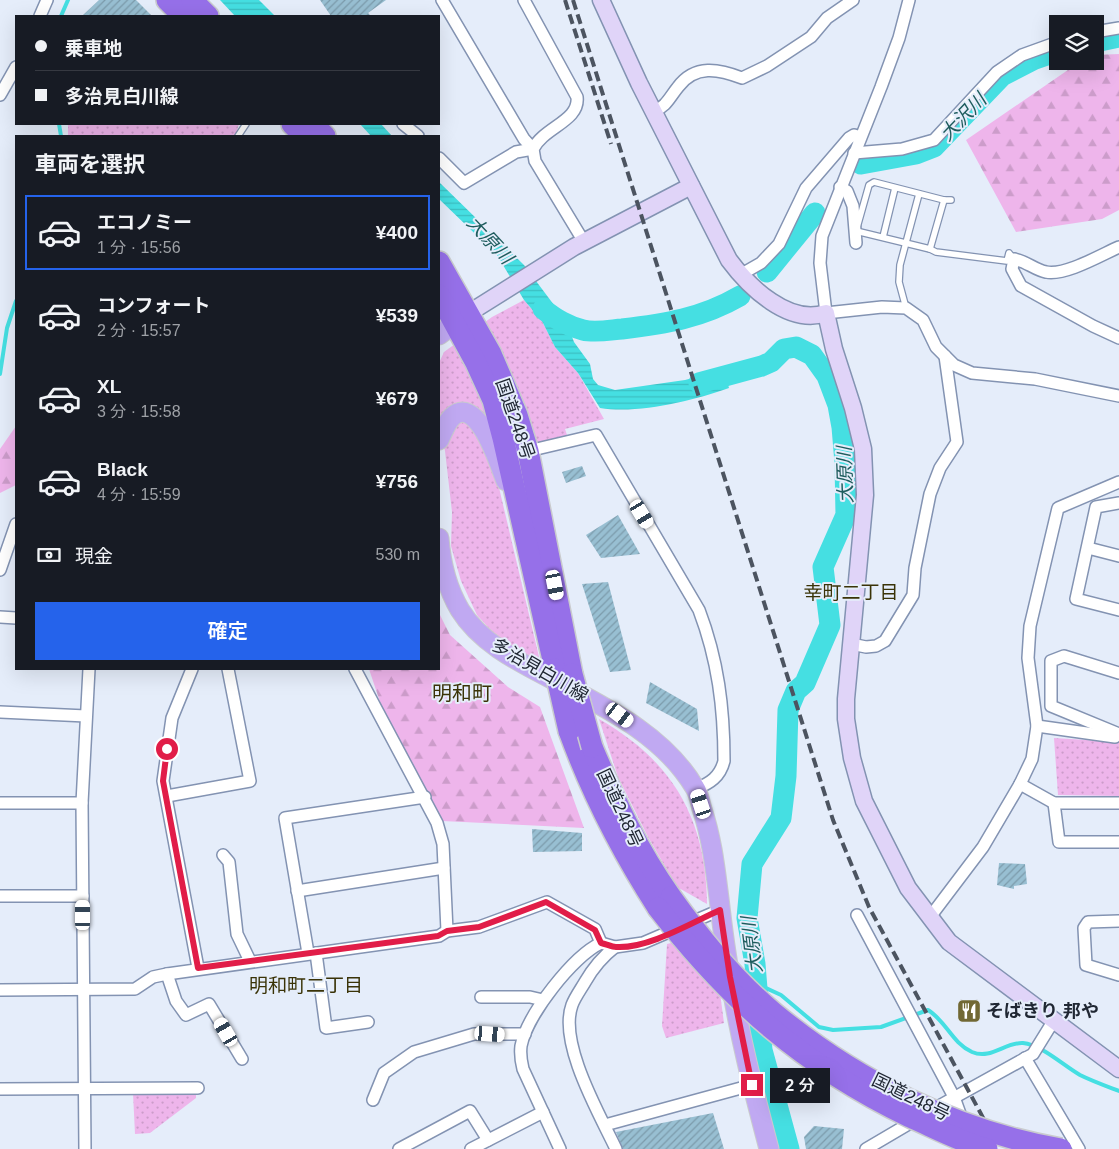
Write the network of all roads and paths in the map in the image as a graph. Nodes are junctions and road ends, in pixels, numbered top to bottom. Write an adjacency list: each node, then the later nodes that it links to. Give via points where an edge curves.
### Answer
1 (47, 0): 9 (street)
2 (167, 0): 10 (highway)
3 (192, 0): 11 (highway)
4 (442, 0): 25 (street, via 524,139)
5 (524, 0): 25 (street, via 577,98 578,107 574,114 538,139)
6 (601, 0): 17 (street)
7 (853, 0): 17 (street, via 827,18 811,37 755,73 742,78 724,71 694,72 683,80 667,103)
8 (909, 0): 24 (street, via 896,46)
9 (40, 15)
10 (183, 15)
11 (207, 15)
12 (1119, 28): 13 (street)
13 (1104, 30)
14 (1049, 45): 26 (street, via 1022,54 997,72 934,140 902,148)
15 (15, 69): 16 (street)
16 (0, 94)
17 (654, 112): 28 (street)
18 (293, 125): 21 (highway)
19 (313, 125): 22 (highway)
20 (404, 125): 23 (street)
21 (303, 135)
22 (324, 135)
23 (417, 135)
24 (860, 137): 26 (street); 40 (street, via 854,135 849,138 816,174 779,244 761,263)
25 (533, 148): 27 (street, via 516,152 464,183); 35 (street, via 535,160)
26 (854, 153): 29 (street)
27 (440, 159)
28 (691, 186): 35 (street); 40 (street)
29 (840, 188): 32 (street, via 847,191 850,198); 43 (street, via 822,236 820,263)
30 (895, 188): 31 (lane); 32 (lane, via 874,182 869,185); 33 (lane)
31 (919, 194): 34 (lane); 37 (lane, via 947,200)
32 (856, 237): 33 (lane)
33 (882, 237): 34 (lane)
34 (905, 243): 37 (lane); 42 (lane, via 899,282)
35 (579, 244): 44 (street)
36 (1119, 247): 38 (street, via 1063,272 1046,272)
37 (930, 249): 38 (lane, via 1006,261 1009,253)
38 (1014, 259): 45 (street, via 1012,269 1021,286)
39 (440, 266): 44 (highway, 国道248号)
40 (740, 275): 43 (street, via 760,295 778,306 816,316)
41 (440, 298): 44 (highway, 国道248号)
42 (906, 308): 43 (street); 46 (street, via 923,320 936,347)
43 (826, 313): 61 (street, via 863,449 865,495)
44 (454, 324): 49 (highway, 国道248号, via 491,354 517,415); 52 (highway, 国道248号, via 493,400)
45 (1119, 338)
46 (945, 356): 47 (street, via 954,365 972,373 1035,379); 61 (street, via 957,442 940,468 930,494 914,568 913,595 885,641 866,647)
47 (1119, 396)
48 (440, 438): 52 (main road, via 457,413 469,414 478,420 488,436)
49 (528, 452): 66 (highway, 国道248号); 73 (street, via 596,435 699,610 720,687 724,761 716,777)
50 (1119, 482): 70 (street, via 1058,508 1030,626 1028,658)
51 (1119, 503): 54 (street, via 1096,507)
52 (522, 522): 66 (highway, 国道248号)
53 (15, 527): 57 (street)
54 (1088, 548): 56 (street); 58 (street, via 1076,599)
55 (440, 555): 73 (main road, 多治見白川線, via 448,586 461,612 480,632 523,664 620,715 651,738)
56 (1119, 556)
57 (0, 570)
58 (1119, 610)
59 (0, 617): 60 (street)
60 (15, 618)
61 (851, 644): 89 (street, via 846,719 852,758 864,801 908,888)
62 (89, 670): 69 (street)
63 (192, 670): 74 (street, via 172,718 163,781)
64 (228, 670): 74 (street, via 250,781)
65 (356, 670): 75 (street)
66 (564, 672): 86 (highway, 国道248号, bridge, via 619,811); 86 (highway, 国道248号, bridge, via 569,731 596,796 625,857)
67 (1119, 673): 71 (street, via 1064,656 1051,661 1051,706)
68 (0, 712): 69 (street)
69 (86, 716): 77 (street)
70 (1037, 726): 71 (street); 72 (street, via 1032,759)
71 (1119, 736)
72 (1020, 784): 78 (street); 89 (street, via 983,847)
73 (696, 789): 87 (main road, 多治見白川線, via 715,853)
74 (167, 796): 96 (street)
75 (425, 796): 82 (street, via 443,844); 83 (street, via 285,818)
76 (0, 803): 77 (street)
77 (82, 803): 85 (street)
78 (1054, 803): 79 (street); 80 (street, via 1059,842)
79 (1119, 803)
80 (1119, 842)
81 (223, 855): 95 (street, via 229,862 237,934)
82 (444, 868): 83 (street); 91 (street)
83 (297, 891): 94 (street)
84 (0, 896): 85 (street)
85 (83, 896): 100 (street)
86 (664, 902): 126 (highway, 国道248号, bridge, via 693,954 740,1002 789,1044 833,1076 879,1102); 127 (highway, 国道248号, bridge, via 773,1012 827,1053 889,1089 940,1113 990,1132)
87 (720, 910): 93 (street, via 643,943); 109 (main road, 多治見白川線)
88 (857, 915): 113 (street)
89 (930, 917): 103 (street, via 949,942)
90 (1119, 922): 98 (street, via 1088,922 1084,928 1086,965)
91 (447, 931): 92 (street, via 479,927 546,902 595,930); 94 (street, via 438,936)
92 (601, 943): 93 (street); 102 (street, via 589,948)
93 (614, 947): 116 (street, via 602,957 588,977 572,1005 569,1018 574,1053)
94 (312, 953): 95 (street); 104 (street, via 326,1028)
95 (250, 961): 96 (street)
96 (198, 968): 97 (street)
97 (167, 974): 100 (street, via 153,977 135,989); 107 (street, via 176,1001 186,1015 209,1004)
98 (1119, 975)
99 (0, 990): 100 (street)
100 (83, 990): 112 (street)
101 (481, 997): 102 (street)
102 (543, 1000): 105 (street)
103 (1054, 1020): 106 (street, via 1033,1054); 108 (street)
104 (368, 1022)
105 (525, 1034): 114 (street, via 474,1034 414,1052 384,1073); 115 (street, via 520,1058)
106 (1025, 1058): 113 (street); 128 (street)
107 (242, 1060)
108 (1119, 1069)
109 (752, 1085): 116 (street); 123 (main road, 多治見白川線)
110 (198, 1088): 112 (street)
111 (0, 1089): 112 (street)
112 (84, 1090): 118 (street)
113 (954, 1097): 124 (street); 125 (street)
114 (372, 1100)
115 (543, 1112): 117 (street); 121 (street)
116 (605, 1125): 122 (street)
117 (488, 1140): 119 (street, via 470,1111); 120 (street)
118 (85, 1149)
119 (399, 1149)
120 (471, 1149)
121 (560, 1149)
122 (616, 1149)
123 (769, 1149)
124 (866, 1149)
125 (978, 1149)
126 (987, 1149)
127 (1061, 1149)
128 (1079, 1149)

